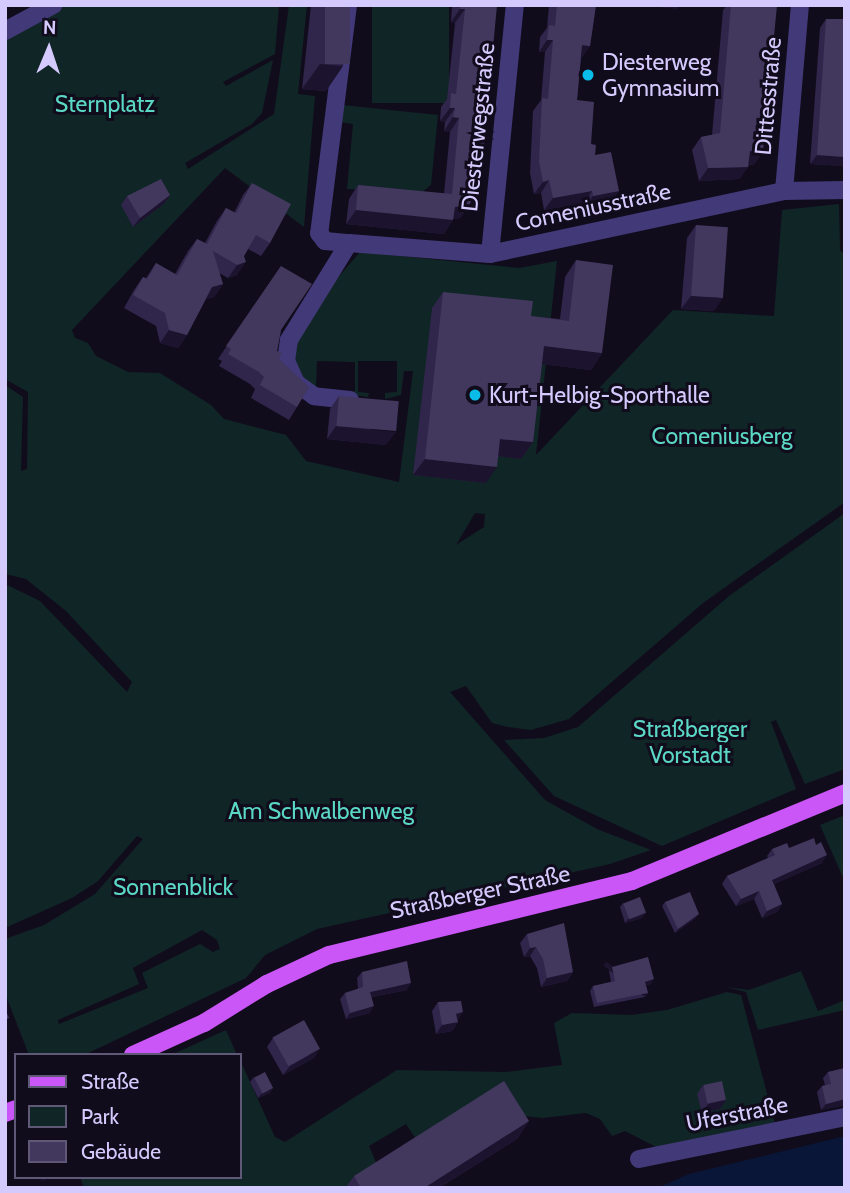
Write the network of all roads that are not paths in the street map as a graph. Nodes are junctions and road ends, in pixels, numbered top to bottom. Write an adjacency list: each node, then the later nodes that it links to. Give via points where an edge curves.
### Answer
1 (53, 5): 5 (street)
2 (348, 5): 8 (street, Comeniusstraße, via 319,233 325,240)
3 (515, 5): 9 (street, Diesterwegstraße)
4 (800, 5): 7 (street, Dittesstraße)
5 (5, 32)
6 (845, 190): 7 (street, Comeniusstraße)
7 (784, 191): 9 (street, Comeniusstraße)
8 (349, 243): 9 (street, Comeniusstraße); 10 (street, via 289,340 286,361 296,383 314,396)
9 (490, 254)
10 (349, 400)
11 (845, 793): 12 (main road, Straßberger Straße, via 632,881 329,955 277,979 204,1023)
12 (137, 1053)
13 (845, 1116): 14 (street, Uferstraße)
14 (639, 1159)

